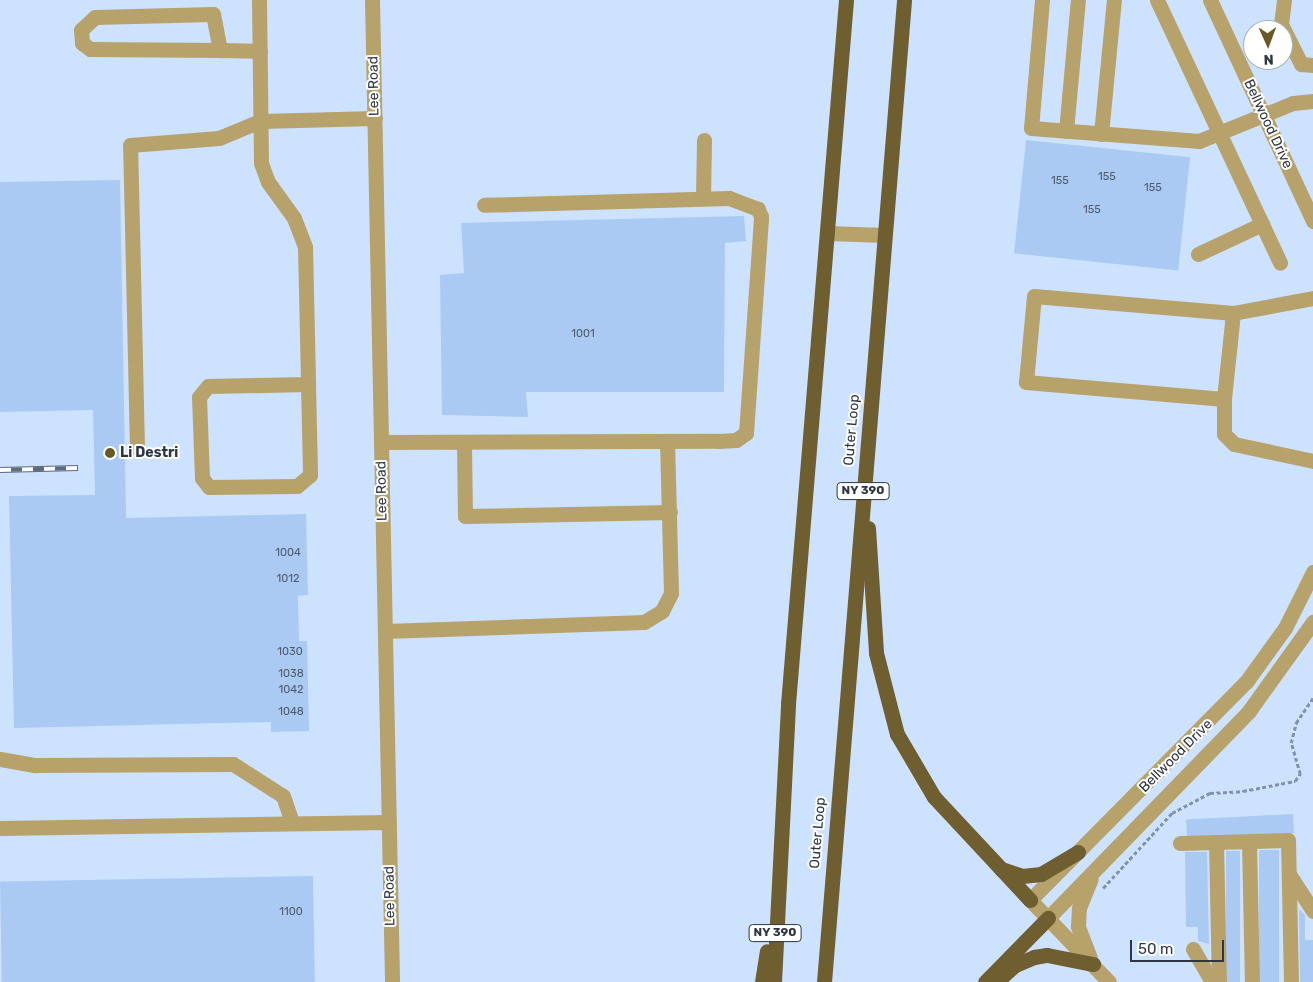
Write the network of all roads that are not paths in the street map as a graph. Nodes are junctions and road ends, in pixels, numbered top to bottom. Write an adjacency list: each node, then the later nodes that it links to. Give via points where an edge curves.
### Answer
1 (259, 0): 12 (street)
2 (372, 0): 16 (street, Lee Road)
3 (846, 0): 26 (highway, NY 390)
4 (904, 0): 27 (highway, Outer Loop / NY 390)
5 (1042, 0): 18 (street, via 1031,128)
6 (1078, 0): 18 (street)
7 (1114, 0): 19 (street)
8 (1157, 0): 20 (street)
9 (1210, 0): 15 (street, Bellwood Drive)
10 (1284, 0): 13 (street, via 1281,24 1301,64)
11 (220, 50): 11 (street, via 90,49 82,43 81,30 95,17 213,14); 12 (street)
12 (260, 51): 17 (street)
13 (1313, 65)
14 (1313, 101): 15 (street)
15 (1264, 116): 20 (street); 24 (street, Bellwood Drive)
16 (375, 118): 17 (street); 34 (street, Lee Road)
17 (260, 121): 32 (street, via 263,172 294,218 305,248); 38 (street, via 219,138 130,145)
18 (1066, 131): 19 (street)
19 (1101, 134): 20 (street, via 1193,142)
20 (1221, 136): 25 (street)
21 (704, 140): 22 (street)
22 (703, 198): 23 (street); 35 (street, via 740,198 758,209 761,217 751,414 746,432 736,440)
23 (484, 205)
24 (1313, 221)
25 (1262, 224): 28 (street); 29 (street)
26 (828, 233): 27 (street); 55 (highway, NY 390)
27 (884, 236): 37 (highway, Outer Loop / NY 390)
28 (1198, 254)
29 (1280, 263)
30 (1313, 298): 31 (street)
31 (1233, 313): 33 (street); 33 (street, via 1034,296 1026,382)
32 (308, 384): 32 (street, via 310,476 297,486 209,487 202,478 198,397 208,386)
33 (1224, 399): 39 (street, via 1224,434 1234,444)
34 (381, 442): 36 (street); 43 (street, Lee Road)
35 (667, 442): 36 (street); 40 (street)
36 (464, 446): 40 (street, via 465,516)
37 (867, 446): 53 (highway, via 874,640 890,715 927,788); 64 (highway, Outer Loop / NY 390)
38 (137, 448)
39 (1313, 461)
40 (670, 512): 43 (street, via 671,593 662,611 644,622)
41 (1313, 572): 51 (street, Bellwood Drive, via 1285,628 1246,682)
42 (1313, 622): 52 (street, Bellwood Drive, via 1254,705)
43 (385, 631): 46 (street, Lee Road)
44 (0, 759): 45 (street, via 34,765 233,764 283,796)
45 (292, 822): 46 (street); 47 (street)
46 (389, 822): 61 (street, Lee Road)
47 (0, 828)
48 (1216, 842): 49 (street); 50 (street); 69 (street)
49 (1249, 842): 54 (street, via 1288,840); 70 (street)
50 (1180, 843)
51 (1078, 852): 53 (highway, via 1041,874 1022,876); 56 (street, Bellwood Drive)
52 (1097, 868): 58 (street, Bellwood Drive); 60 (street, via 1079,908 1078,926)
53 (999, 869): 56 (highway)
54 (1289, 874): 57 (street); 71 (street)
55 (777, 885): 62 (highway); 63 (highway, NY 390)
56 (1030, 900): 58 (street)
57 (1313, 911)
58 (1048, 918): 60 (street); 65 (highway)
59 (1193, 949): 68 (street)
60 (1093, 964): 66 (highway, via 1047,955 1034,957 1015,964); 67 (street)
61 (392, 982)
62 (762, 982)
63 (774, 982)
64 (824, 982)
65 (985, 982)
66 (996, 982)
67 (1109, 982)
68 (1212, 982)
69 (1219, 982)
70 (1252, 982)
71 (1291, 982)

